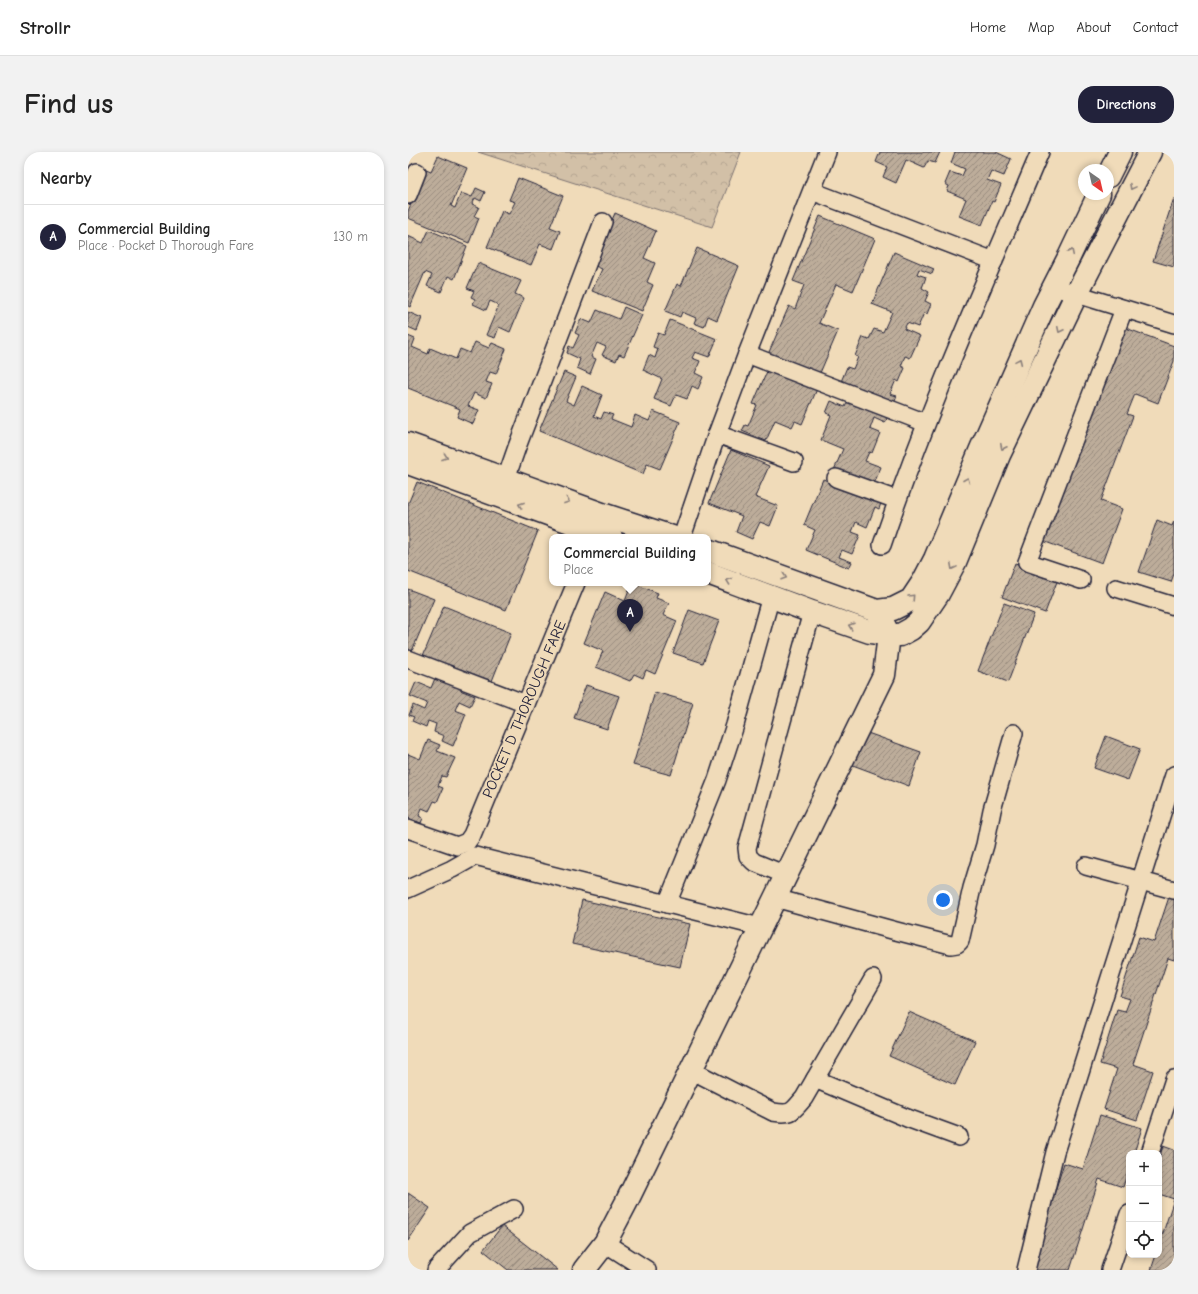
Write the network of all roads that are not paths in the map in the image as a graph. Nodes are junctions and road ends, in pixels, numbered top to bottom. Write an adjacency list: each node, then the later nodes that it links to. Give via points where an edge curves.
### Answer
1 (827, 152): 7 (street)
2 (1040, 152): 11 (street)
3 (1120, 152): 5 (street)
4 (1150, 152): 13 (street, one-way to 13)
5 (1114, 164)
6 (417, 172): 8 (street)
7 (812, 191): 11 (street); 16 (street)
8 (408, 195)
9 (1097, 200): 12 (street, one-way to 9)
10 (603, 222): 22 (street)
11 (994, 261): 17 (street)
12 (1054, 287): 13 (street); 35 (street, one-way to 12, via 893,609 911,600 923,582)
13 (1076, 295): 14 (street); 37 (street, one-way to 37, via 1000,455 955,562 938,594 919,622 911,629 900,635)
14 (1124, 309): 15 (street); 30 (street, via 1027,562)
15 (1174, 324)
16 (747, 354): 17 (street); 18 (street)
17 (926, 423): 23 (street)
18 (717, 434): 20 (street); 26 (street)
19 (409, 453): 22 (street)
20 (794, 462)
21 (836, 478): 23 (street)
22 (503, 488): 24 (street)
23 (897, 500): 27 (street)
24 (602, 530): 25 (street)
25 (642, 534)
26 (683, 534)
27 (882, 545)
28 (711, 551): 35 (street, one-way to 35)
29 (711, 574): 33 (street, one-way to 29)
30 (1081, 580)
31 (575, 586): 39 (street, POCKET D THOROUGH FARE)
32 (1116, 588): 34 (street)
33 (771, 596): 36 (street); 49 (street, via 718,780)
34 (1174, 606)
35 (877, 611): 37 (street)
36 (812, 612): 37 (street, one-way to 36); 44 (street, via 747,848 748,856 754,862)
37 (889, 636): 44 (street, via 884,675)
38 (408, 659): 39 (street)
39 (526, 704): 42 (street, POCKET D THOROUGH FARE, via 467,842 457,846)
40 (1014, 733): 48 (street, via 992,810 986,845 972,888 960,941 957,944 950,945)
41 (1174, 775): 45 (street)
42 (408, 829)
43 (1086, 866): 45 (street)
44 (786, 875): 48 (street)
45 (1142, 881): 47 (street); 63 (street, via 1055,1152)
46 (408, 889): 49 (street, via 475,856)
47 (1174, 890)
48 (775, 898): 50 (street)
49 (667, 904): 50 (street)
50 (760, 927): 52 (street)
51 (873, 979): 53 (street)
52 (691, 1070): 53 (street, via 773,1112 786,1114 800,1103); 59 (street)
53 (815, 1079): 55 (street)
54 (1174, 1079): 56 (street)
55 (958, 1138)
56 (1151, 1150)
57 (514, 1209): 60 (street, via 470,1233)
58 (1126, 1222): 64 (street)
59 (605, 1243): 61 (street); 62 (street)
60 (436, 1270)
61 (584, 1270)
62 (647, 1270)
63 (1026, 1270)
64 (1110, 1270)

